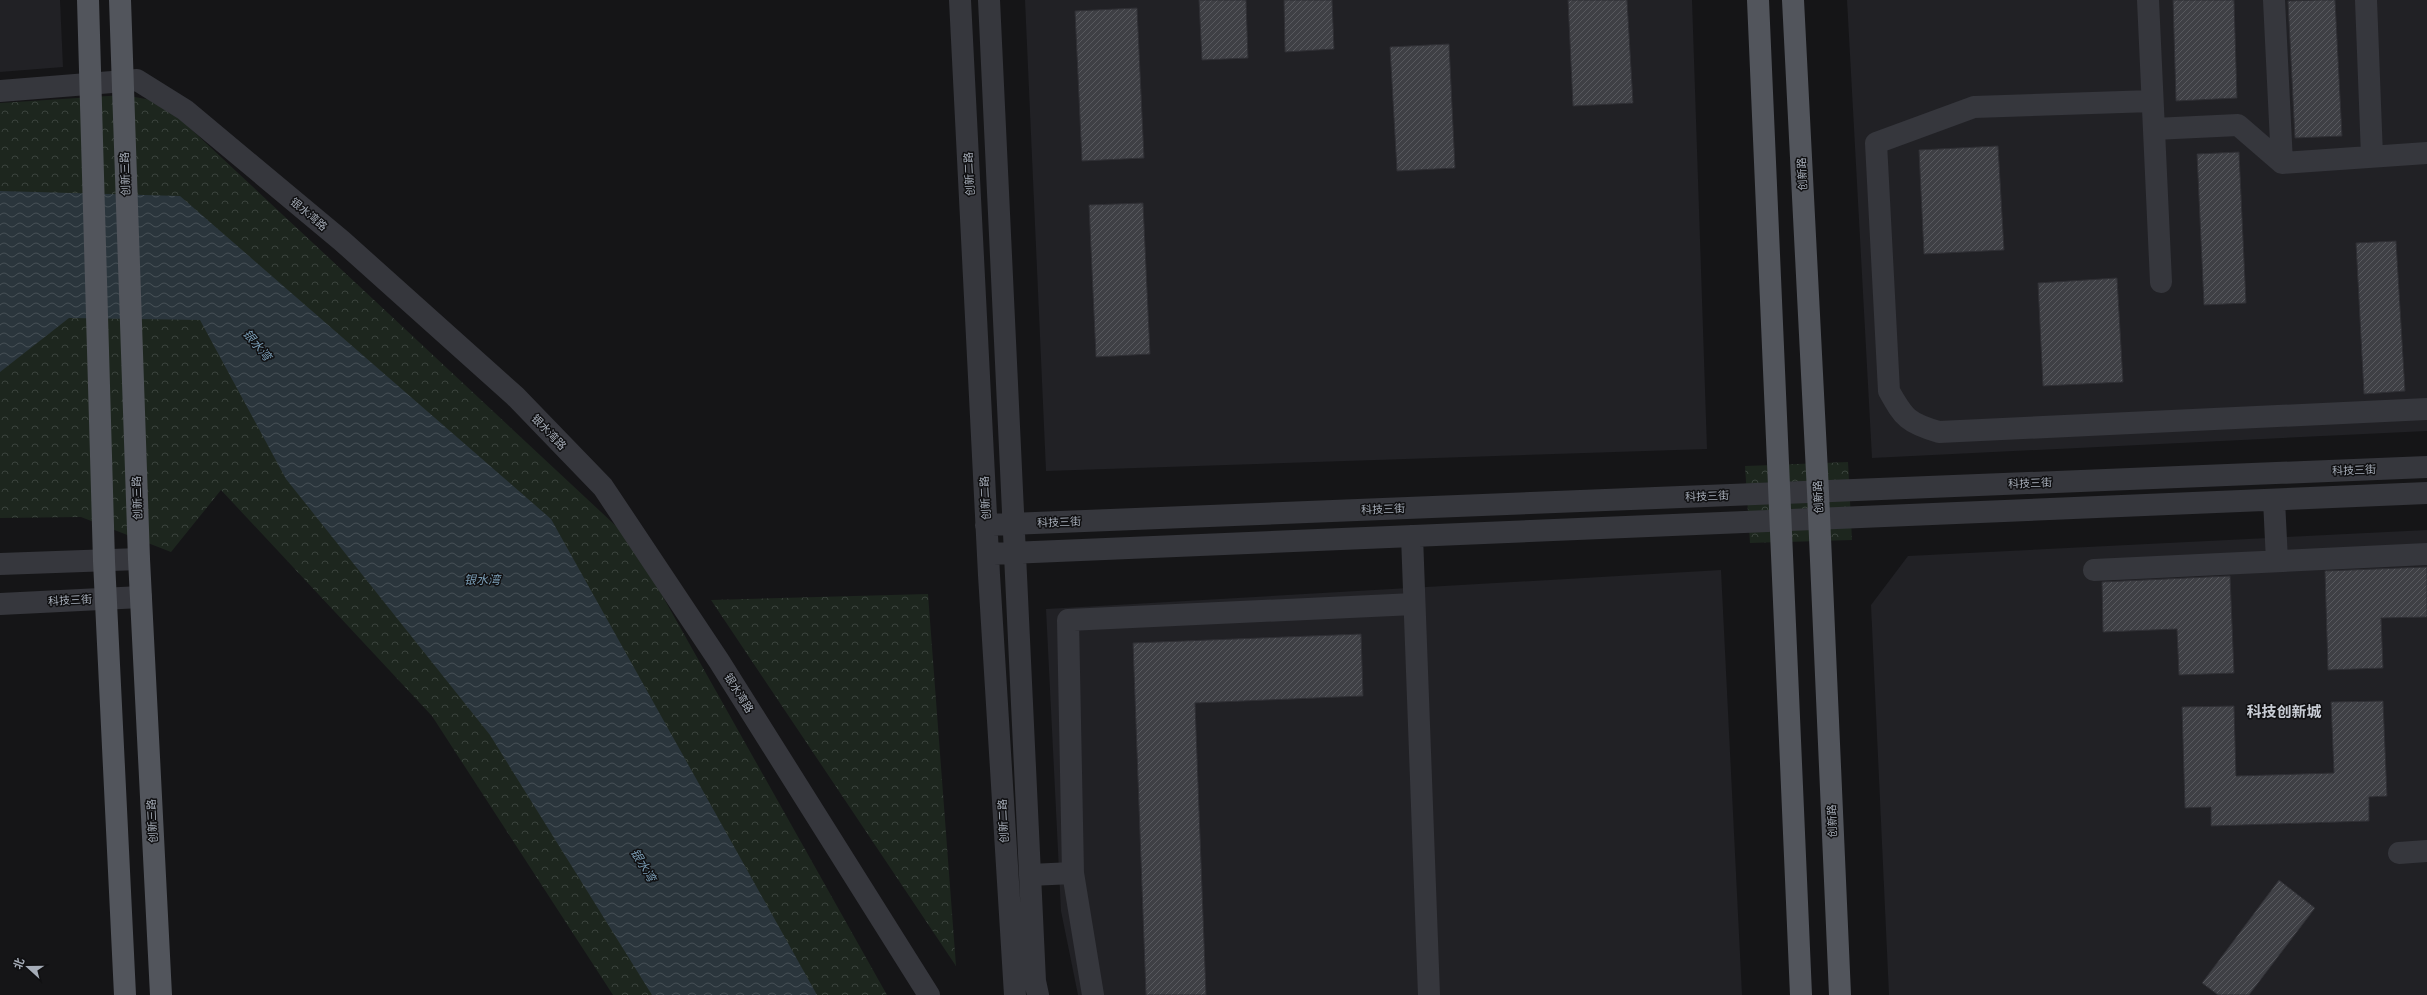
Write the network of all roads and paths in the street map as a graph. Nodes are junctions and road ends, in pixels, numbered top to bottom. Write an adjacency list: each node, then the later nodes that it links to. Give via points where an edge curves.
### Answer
1 (88, 0): 11 (main road)
2 (120, 0): 10 (main road, 创新三路)
3 (960, 0): 28 (street, 创新二路)
4 (989, 0): 27 (street)
5 (1758, 0): 22 (main road)
6 (1793, 0): 21 (main road, 创新路)
7 (2148, 0): 13 (street)
8 (2274, 0): 17 (street)
9 (2366, 0): 16 (street)
10 (123, 81): 11 (street, 银水湾路); 33 (main road, 创新三路); 48 (street, 银水湾路, via 137,80 185,110 342,241 515,396 603,487 719,661)
11 (90, 83): 12 (street, 银水湾路); 34 (main road)
12 (0, 91)
13 (2152, 101): 14 (street); 19 (street, via 1974,107 1876,143 1889,391 1902,415 1919,426 1939,432)
14 (2154, 129): 17 (street, via 2238,125); 18 (street)
15 (2427, 153): 16 (street)
16 (2372, 156): 17 (street)
17 (2282, 162)
18 (2161, 282)
19 (2427, 409)
20 (2427, 466): 21 (street, 科技三街)
21 (1818, 492): 22 (street, 科技三街); 25 (main road, 创新路)
22 (1779, 493): 26 (main road); 27 (street, 科技三街)
23 (2427, 493): 24 (street)
24 (2274, 500): 25 (street); 35 (street)
25 (1819, 520): 26 (street); 54 (main road, 创新路)
26 (1781, 521): 29 (street); 53 (main road)
27 (1015, 524): 28 (street, 科技三街); 30 (street)
28 (986, 525): 31 (street, 创新二路)
29 (1412, 536): 30 (street); 41 (street)
30 (1016, 553): 31 (street); 45 (street)
31 (988, 554): 49 (street, 创新二路)
32 (2427, 554): 35 (street)
33 (139, 558): 34 (street); 38 (main road, 创新三路)
34 (104, 561): 36 (street); 39 (main road)
35 (2277, 561): 37 (street)
36 (0, 564)
37 (2094, 570)
38 (141, 597): 39 (street, 科技三街); 47 (main road, 创新三路)
39 (106, 599): 40 (street, 科技三街); 46 (main road)
40 (0, 604)
41 (1414, 604): 44 (street, via 1068,620); 52 (street)
42 (2427, 851): 43 (street)
43 (2399, 853)
44 (1073, 873): 45 (street); 51 (street)
45 (1030, 875): 50 (street, via 1035,982)
46 (125, 995)
47 (161, 995)
48 (929, 995)
49 (1015, 995)
50 (1038, 995)
51 (1093, 995)
52 (1429, 995)
53 (1801, 995)
54 (1840, 995)

